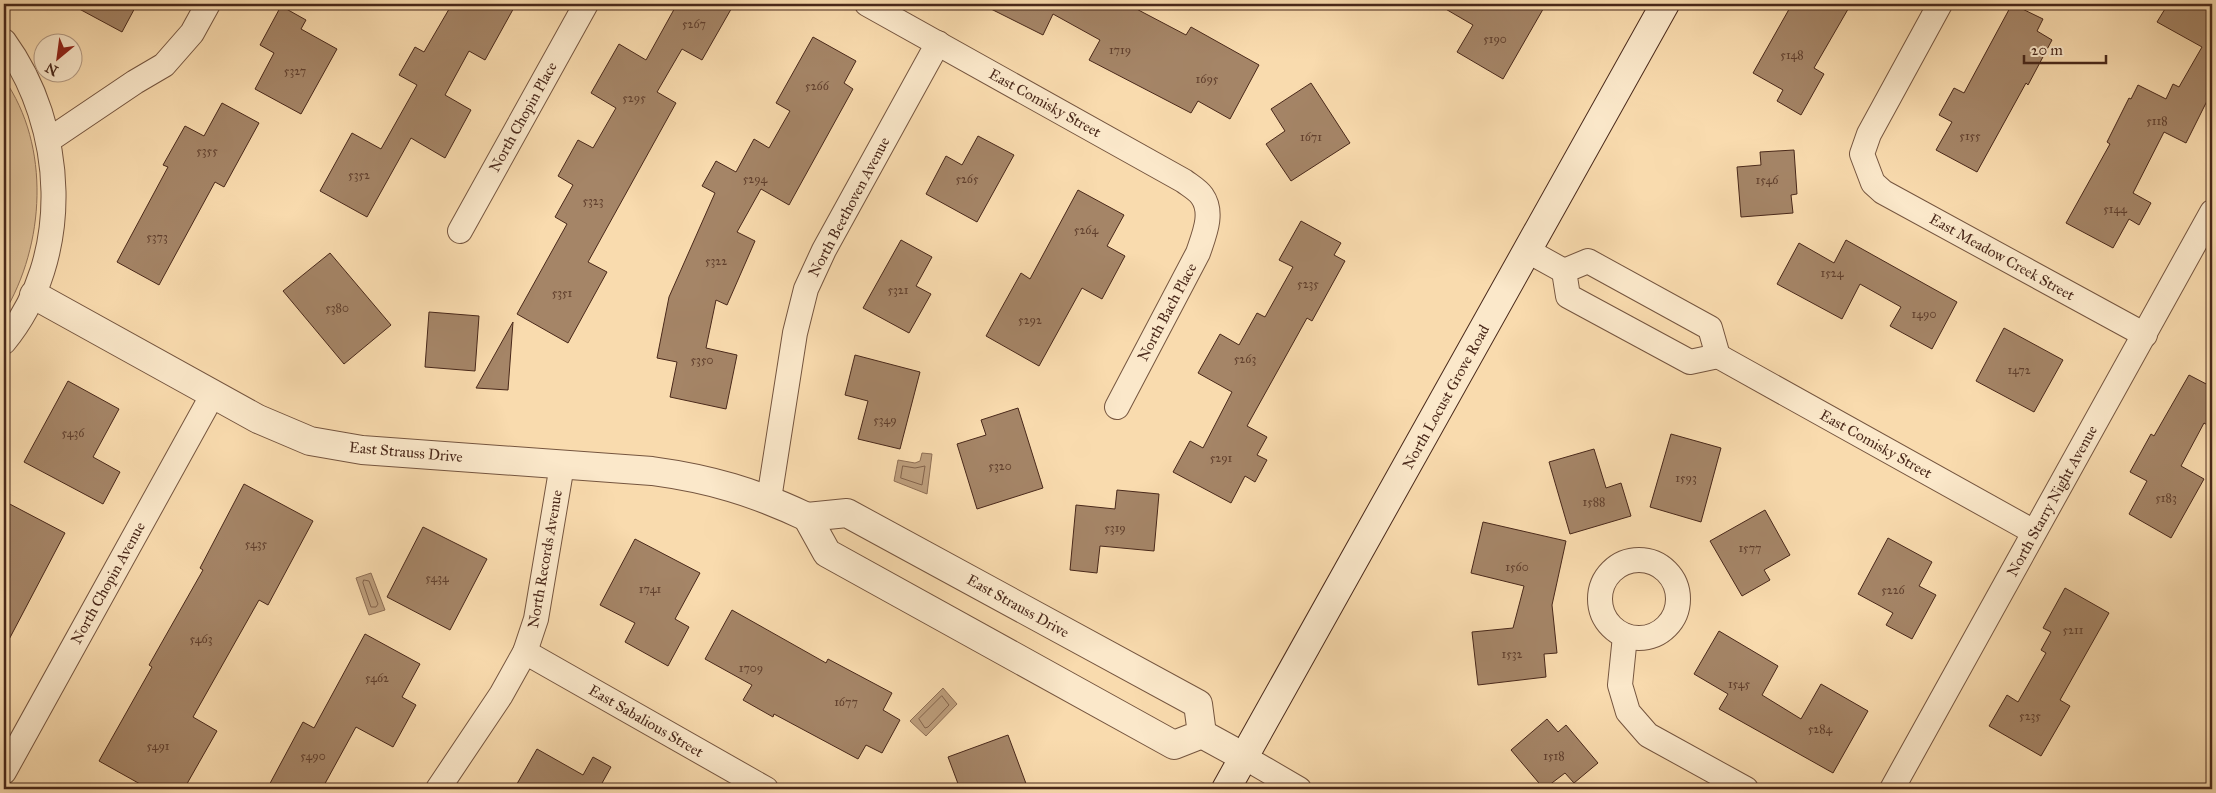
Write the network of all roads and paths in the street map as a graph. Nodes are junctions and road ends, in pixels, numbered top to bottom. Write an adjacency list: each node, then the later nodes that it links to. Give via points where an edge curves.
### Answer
1 (208, 4): 8 (street, via 192,33 164,65)
2 (586, 4): 11 (street, North Chopin Place)
3 (867, 4): 7 (street, East Comisky Street)
4 (1665, 4): 12 (street, North Locust Grove Road)
5 (1940, 4): 15 (street, East Meadow Creek Street, via 1869,134 1862,154 1873,184)
6 (4, 40): 8 (street, via 37,100)
7 (938, 43): 10 (street, East Comisky Street, via 1184,181 1202,196); 21 (street, North Beethoven Avenue, via 824,250 806,289 795,333)
8 (49, 140): 14 (street, via 54,182 51,231)
9 (2212, 212): 15 (street, North Starry Night Avenue)
10 (1208, 215): 19 (street, North Bach Place, via 1198,253)
11 (460, 231)
12 (1528, 251): 13 (street); 27 (street, North Locust Grove Road)
13 (1564, 271): 17 (street, via 1568,296 1690,362); 17 (street, via 1588,261 1597,265 1710,328)
14 (34, 295): 16 (street); 18 (street, East Strauss Drive)
15 (2145, 335): 23 (street, North Starry Night Avenue)
16 (4, 342)
17 (1718, 356): 23 (street, East Comisky Street)
18 (213, 394): 20 (street, East Strauss Drive, via 258,419 310,441 362,450); 28 (street, North Chopin Avenue)
19 (1117, 407)
20 (562, 465): 21 (street, East Strauss Drive, via 690,476 727,484); 25 (street, North Records Avenue, via 536,619)
21 (769, 499): 22 (street, East Strauss Drive)
22 (807, 517): 26 (street, via 827,553 1174,745); 26 (street, East Strauss Drive, via 847,513 1189,699 1198,704)
23 (2034, 532): 34 (street, North Starry Night Avenue)
24 (1625, 636): 33 (street, via 1620,685 1628,712 1648,735)
25 (525, 652): 29 (street, via 501,696); 30 (street, East Sabalious Street)
26 (1202, 734): 27 (street)
27 (1244, 757): 31 (street, North Locust Grove Road); 32 (street)
28 (4, 772)
29 (438, 789)
30 (766, 789)
31 (1226, 789)
32 (1299, 789)
33 (1746, 789)
34 (1892, 789)

